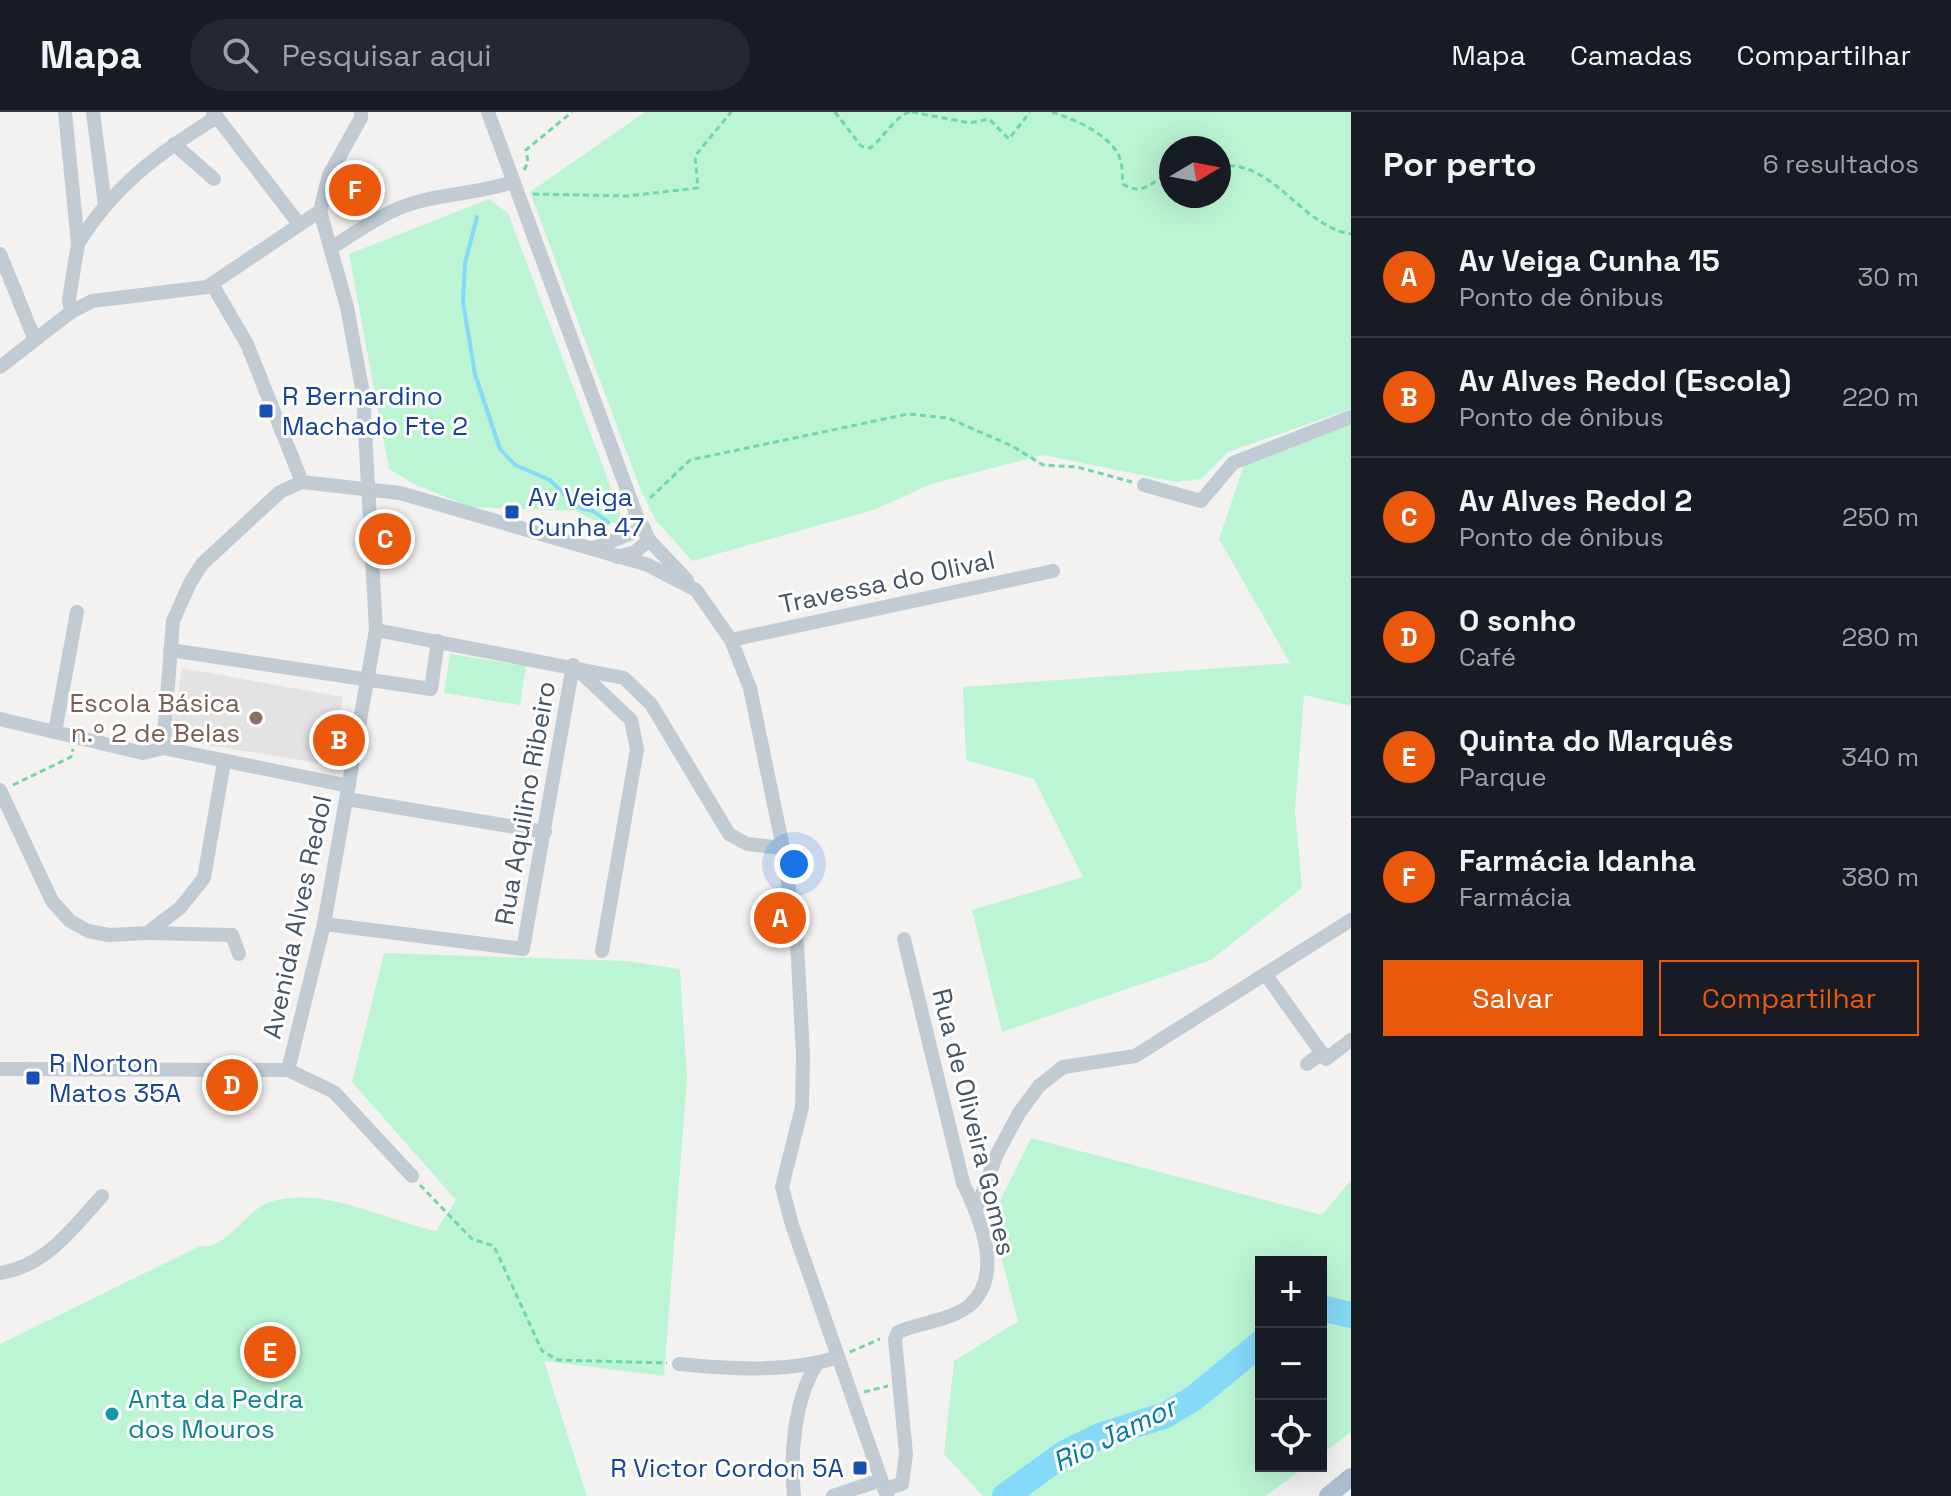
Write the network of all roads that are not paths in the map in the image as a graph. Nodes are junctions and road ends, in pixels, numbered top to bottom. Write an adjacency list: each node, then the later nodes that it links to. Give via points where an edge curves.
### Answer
1 (65, 112): 12 (street)
2 (93, 112): 9 (street)
3 (361, 112): 10 (street, via 329,175)
4 (488, 112): 7 (street)
5 (215, 115): 6 (street); 11 (street)
6 (174, 144): 8 (street); 9 (street, via 146,163)
7 (511, 175): 13 (street, via 485,192 443,195 397,209); 23 (street)
8 (214, 179)
9 (105, 205): 12 (street)
10 (320, 211): 11 (street); 13 (street, Avenida Alves Redol)
11 (299, 224): 15 (street)
12 (78, 244): 16 (street)
13 (331, 248): 22 (street, Avenida Alves Redol, via 363,394)
14 (0, 254): 17 (street)
15 (212, 284): 16 (street, via 111,297); 20 (street, via 247,344)
16 (71, 312): 17 (street)
17 (35, 340): 18 (street)
18 (0, 367)
19 (1351, 417): 21 (street, via 1233,463 1201,501)
20 (302, 482): 22 (street); 32 (street, via 280,492 202,564 173,621)
21 (1144, 485)
22 (370, 488): 24 (street); 29 (street, Avenida Alves Redol)
23 (646, 534): 24 (street); 25 (street, via 635,552); 27 (street)
24 (591, 549): 25 (street)
25 (617, 557): 27 (street, via 648,565)
26 (1053, 571): 30 (street, Travessa do Olival)
27 (696, 590): 30 (street)
28 (77, 612): 36 (street)
29 (376, 630): 31 (street); 34 (street, Avenida Alves Redol)
30 (731, 640): 42 (street, via 760,727)
31 (438, 641): 33 (street); 34 (street, via 431,689)
32 (170, 650): 34 (street); 37 (street)
33 (573, 665): 41 (street, Rua Aquilino Ribeiro); 42 (street, via 624,678 651,704 729,834 747,844); 47 (street, via 631,720 637,749)
34 (366, 681): 40 (street, Avenida Alves Redol)
35 (0, 719): 36 (street)
36 (55, 732): 37 (street, via 143,753)
37 (163, 748): 38 (street)
38 (224, 762): 40 (street); 45 (street, via 204,878 180,908)
39 (0, 790): 45 (street, via 52,901 70,921 109,935)
40 (348, 792): 41 (street); 44 (street, Avenida Alves Redol)
41 (545, 832): 44 (street, Rua Aquilino Ribeiro, via 523,949)
42 (783, 848): 59 (street, via 797,943 803,1055 802,1107 782,1187)
43 (1351, 920): 49 (street)
44 (324, 924): 54 (street, Avenida Alves Redol)
45 (147, 933): 48 (street, via 232,935)
46 (904, 939): 57 (street, Rua de Oliveira Gomes, via 959,1168)
47 (602, 951)
48 (239, 954)
49 (1266, 975): 51 (street); 57 (street, via 1135,1056 1063,1067 1039,1086 997,1154)
50 (1351, 1040): 51 (street, via 1326,1059)
51 (1322, 1053): 52 (street)
52 (1307, 1064)
53 (0, 1069): 54 (street)
54 (288, 1070): 55 (street, via 334,1092)
55 (412, 1176)
56 (102, 1196): 58 (street, via 53,1250 19,1270)
57 (976, 1210): 63 (street, Rua de Oliveira Gomes, via 986,1250 981,1291 968,1306 898,1332 895,1339 906,1454 902,1484)
58 (0, 1273)
59 (838, 1357): 61 (street); 63 (street)
60 (679, 1364): 61 (street)
61 (817, 1364): 64 (street, via 803,1384)
62 (1351, 1477): 66 (main road)
63 (884, 1488): 65 (street)
64 (794, 1496)
65 (833, 1496)
66 (1328, 1496)

